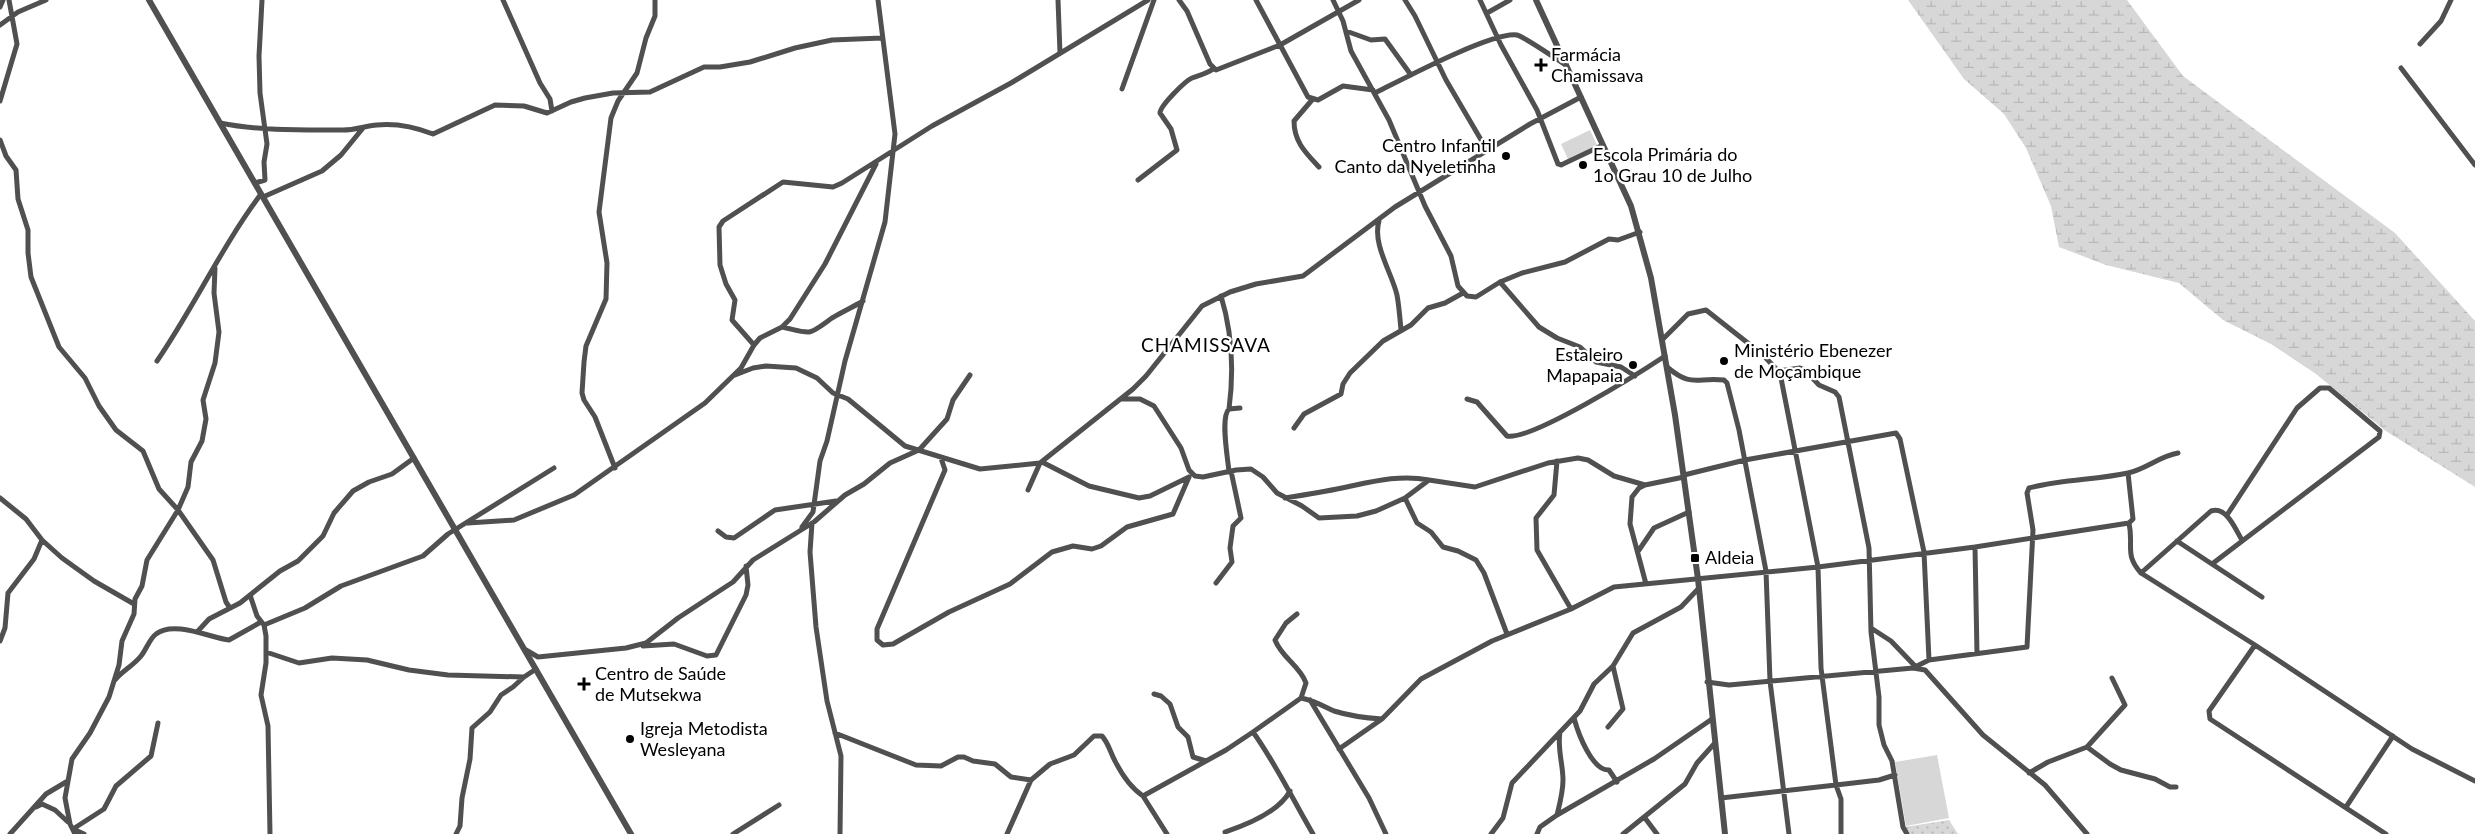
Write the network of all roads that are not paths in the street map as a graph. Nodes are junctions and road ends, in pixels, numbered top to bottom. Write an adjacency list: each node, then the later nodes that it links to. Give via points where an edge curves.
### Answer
1 (3, 0): 21 (street)
2 (8, 0): 24 (street)
3 (46, 0): 24 (street)
4 (149, 0): 45 (street)
5 (262, 0): 46 (street, via 258,56)
6 (503, 0): 43 (street, via 550,99)
7 (655, 0): 38 (street, via 655,16 637,73)
8 (878, 0): 27 (street)
9 (1058, 0): 31 (street)
10 (1148, 0): 31 (street)
11 (1154, 0): 37 (street)
12 (1179, 0): 35 (street)
13 (1256, 0): 30 (street)
14 (1333, 0): 22 (street)
15 (1358, 0): 22 (street)
16 (1404, 0): 32 (street)
17 (1480, 0): 23 (street)
18 (1510, 0): 23 (street)
19 (1536, 0): 33 (street)
20 (2451, 0): 29 (street, via 2441,21)
21 (0, 7)
22 (1338, 10): 26 (street); 30 (street)
23 (1487, 13): 28 (street)
24 (11, 17): 25 (street); 42 (street, via 17,44)
25 (0, 25)
26 (1346, 31): 36 (street, via 1371,40 1385,39); 39 (street, via 1351,51)
27 (882, 38): 38 (street, via 832,40 750,62 701,68 650,92); 51 (street, via 895,134)
28 (1498, 38): 32 (street); 33 (street, via 1524,37); 44 (street)
29 (2420, 44)
30 (1280, 45): 35 (street, via 1226,67); 41 (street)
31 (1060, 53): 51 (street)
32 (1437, 62): 36 (street); 50 (street)
33 (1567, 66): 40 (street)
34 (2401, 68): 53 (street)
35 (1213, 69): 55 (street, via 1201,77 1191,78 1161,106 1160,113 1171,129 1177,150)
36 (1411, 75): 39 (street)
37 (1122, 89)
38 (623, 92): 43 (street, via 571,102); 93 (street, via 611,118 601,182 599,212 606,254 606,299 586,346 582,378 584,400 595,417)
39 (1374, 92): 41 (street, via 1343,86); 57 (street)
40 (1581, 98): 44 (street); 49 (street)
41 (1312, 100): 54 (street, via 1294,121 1294,130 1299,144)
42 (0, 101)
43 (552, 111): 47 (street, via 545,113 524,106 495,106 433,134 407,125)
44 (1540, 118): 49 (street, via 1559,164); 50 (street)
45 (220, 123): 46 (street); 56 (street)
46 (265, 127): 47 (street); 56 (street, via 265,180)
47 (364, 128): 58 (street, via 341,156 322,171)
48 (0, 140): 107 (street, via 16,170 18,198 28,230 31,277 59,347 85,378 116,430 143,451 155,484)
49 (1603, 145): 60 (street)
50 (1487, 150): 57 (street)
51 (894, 151): 52 (street); 65 (street, via 885,222)
52 (880, 160): 66 (street, via 825,264); 69 (street, via 833,187 783,182 723,221 720,227 720,265 735,300 732,320)
53 (2475, 166)
54 (1319, 167)
55 (1138, 180)
56 (255, 183): 58 (street)
57 (1421, 192): 59 (street); 63 (street, via 1451,256 1458,286)
58 (262, 195): 61 (street, via 247,212); 87 (street)
59 (1379, 220): 64 (street, via 1304,276 1256,284); 67 (street, via 1377,235 1386,270 1397,294)
60 (1640, 232): 62 (street, via 1609,240 1558,265); 68 (street, via 1652,278)
61 (215, 268): 71 (street); 107 (street, via 214,293 219,332 216,359 203,400 206,420 202,440 191,462 188,487)
62 (1500, 282): 63 (street, via 1476,297); 76 (street, via 1539,327 1580,347 1596,362 1621,366)
63 (1463, 293): 67 (street, via 1428,308)
64 (1221, 296): 78 (street, via 1197,310 1146,376); 81 (street, via 1229,331 1232,382)
65 (863, 301): 66 (street, via 832,318 818,330 805,332); 77 (street)
66 (782, 327): 69 (street, via 760,338)
67 (1401, 330): 82 (street, via 1383,341 1355,368 1343,384 1341,394 1304,414)
68 (1662, 340): 70 (street); 73 (street, via 1688,314 1706,310 1763,355)
69 (754, 345): 74 (street)
70 (1665, 356): 72 (street); 76 (street)
71 (157, 362)
72 (1667, 367): 89 (street, via 1690,381 1722,379 1726,382); 97 (street)
73 (1778, 371): 83 (street, via 1800,368 1819,385 1838,395); 85 (street)
74 (735, 375): 77 (street, via 766,366 796,368 817,378); 93 (street, via 705,403)
75 (970, 375): 84 (street, via 953,400 947,419)
76 (1634, 376): 79 (street, via 1529,434 1510,437 1477,402)
77 (837, 394): 84 (street, via 848,399 898,442); 106 (street, via 828,441 820,461)
78 (1121, 399): 91 (street); 96 (street, via 1140,399 1154,406 1182,448 1189,470)
79 (1467, 399)
80 (1240, 408): 81 (street)
81 (1229, 409): 94 (street, via 1225,430)
82 (1294, 428)
83 (1847, 442): 85 (street); 124 (street, via 1868,436 1898,435); 125 (street)
84 (920, 450): 88 (street); 105 (street, via 890,463)
85 (1797, 453): 89 (street); 128 (street)
86 (2178, 453): 95 (street)
87 (414, 458): 110 (street); 135 (street, via 392,474 353,492 334,513 317,542)
88 (941, 458): 91 (street, via 980,469); 98 (street, via 945,470 877,629 877,640 883,645 894,644 950,612 1010,584 1052,552 1073,546 1092,549 1127,527 1173,514)
89 (1745, 460): 97 (street); 129 (street)
90 (1558, 461): 99 (street, via 1475,487); 100 (street, via 1583,458 1614,476); 139 (street, via 1554,495 1536,518 1536,550)
91 (1041, 463): 98 (street, via 1088,486 1132,497 1147,497); 101 (street)
92 (554, 468): 111 (street)
93 (614, 468): 111 (street, via 574,495 514,520)
94 (1230, 471): 96 (street); 103 (street, via 1254,470); 132 (street, via 1240,518 1233,526 1232,562)
95 (2128, 473): 113 (street, via 2133,519); 118 (street, via 2029,488)
96 (1195, 476): 98 (street)
97 (1684, 476): 100 (street); 108 (street)
98 (1189, 477)
99 (1429, 480): 103 (street, via 1396,478 1369,481); 104 (street)
100 (1645, 485): 123 (street, via 1639,488 1630,502 1630,528)
101 (1028, 490)
102 (0, 498): 119 (street, via 26,519)
103 (1285, 498): 104 (street, via 1323,519 1367,514)
104 (1405, 498): 144 (street, via 1417,523 1431,532 1443,547 1476,560)
105 (839, 500): 106 (street); 112 (street)
106 (814, 506): 115 (street); 116 (street, via 775,510 734,538)
107 (178, 510): 137 (street, via 150,553); 138 (street, via 213,560)
108 (1689, 512): 123 (street, via 1654,528); 131 (street)
109 (2227, 515): 120 (street); 120 (street, via 2297,408 2320,388 2329,388 2380,431 2379,436); 121 (street, via 2220,510 2211,511)
110 (450, 522): 114 (street); 117 (street)
111 (468, 523): 114 (street)
112 (812, 523): 115 (street); 173 (street, via 816,627 826,701)
113 (2129, 523): 118 (street); 130 (street, via 2130,557)
114 (455, 530): 117 (street); 148 (street)
115 (800, 530): 127 (street)
116 (718, 531)
117 (448, 534): 141 (street, via 423,556 341,586 305,608)
118 (2033, 538): 122 (street); 150 (street, via 2027,648)
119 (42, 540): 137 (street, via 94,581); 145 (street, via 34,559 8,593 5,628)
120 (2242, 540): 126 (street)
121 (2177, 541): 126 (street); 130 (street)
122 (1975, 547): 124 (street); 150 (street)
123 (1639, 550): 133 (street)
124 (1924, 552): 125 (street); 152 (street)
125 (1870, 560): 128 (street); 142 (street)
126 (2212, 564): 136 (street)
127 (746, 566): 147 (street, via 733,582); 147 (street, via 746,595 716,655 707,656 674,644)
128 (1818, 566): 129 (street); 158 (street)
129 (1766, 571): 131 (street); 160 (street)
130 (2141, 574): 146 (street)
131 (1698, 578): 133 (street); 134 (street)
132 (1216, 583)
133 (1646, 584): 139 (street, via 1611,588)
134 (1699, 588): 153 (street, via 1681,607 1633,633); 161 (street)
135 (250, 595): 138 (street); 141 (street)
136 (2262, 597)
137 (134, 604): 162 (street, via 134,614 122,641)
138 (230, 608): 143 (street, via 209,619)
139 (1571, 609): 144 (street)
140 (1298, 614): 164 (street, via 1286,623 1276,640 1283,656 1306,683)
141 (262, 624): 143 (street, via 229,640); 149 (street)
142 (1871, 628): 155 (street, via 1890,641); 156 (street)
143 (198, 631): 162 (street, via 179,629 156,633 141,657)
144 (1507, 634): 167 (street, via 1421,679)
145 (0, 641)
146 (2255, 645): 174 (street); 192 (street, via 2209,711 2209,716)
147 (642, 646): 151 (street)
148 (524, 649): 151 (street); 154 (street)
149 (266, 652): 157 (street, via 299,663 332,658 368,660 448,675); 200 (street, via 261,695 268,726)
150 (1977, 654): 152 (street)
151 (538, 656): 154 (street)
152 (1929, 660): 155 (street)
153 (1613, 666): 166 (street, via 1594,684); 170 (street, via 1622,709)
154 (534, 667): 157 (street); 202 (street)
155 (1914, 667): 156 (street); 179 (street, via 1931,674 1983,735)
156 (1876, 673): 158 (street); 180 (street, via 1881,736)
157 (524, 676): 201 (street, via 500,695 490,712 472,728 471,757)
158 (1822, 676): 160 (street); 185 (street)
159 (2112, 678): 176 (street, via 2125,706)
160 (1770, 681): 161 (street, via 1728,685); 187 (street)
161 (1708, 682): 168 (street)
162 (113, 683): 183 (street, via 98,719 72,759)
163 (1154, 694): 178 (street, via 1170,704 1178,727 1188,737 1193,757)
164 (1300, 698): 165 (street); 172 (street)
165 (1310, 700): 167 (street, via 1334,711); 177 (street)
166 (1574, 718): 171 (street); 184 (street, via 1581,740 1597,764 1610,770)
167 (1382, 719): 177 (street)
168 (1712, 719): 175 (street); 184 (street)
169 (158, 723): 196 (street, via 151,756 116,786 104,809)
170 (1608, 727)
171 (1560, 731): 194 (street, via 1563,787); 209 (street, via 1512,783 1503,818)
172 (1253, 732): 178 (street); 188 (street)
173 (835, 733): 181 (street, via 916,766 941,766 964,757 995,764 1011,777); 204 (street, via 840,744 842,769)
174 (2393, 736): 182 (street); 192 (street)
175 (1714, 744): 190 (street); 195 (street, via 1697,763 1685,784)
176 (2087, 747): 179 (street); 186 (street, via 2121,770)
177 (1339, 749): 208 (street, via 1369,798)
178 (1206, 761): 189 (street)
179 (2029, 773): 217 (street, via 2054,795)
180 (1895, 775): 185 (street); 216 (street, via 1903,827)
181 (1032, 780): 189 (street, via 1046,766 1074,755 1094,736 1102,736 1126,780); 205 (street)
182 (2475, 781)
183 (66, 782): 193 (street, via 46,794); 196 (street, via 64,798)
184 (1617, 782): 194 (street)
185 (1836, 785): 187 (street); 215 (street, via 1840,799)
186 (2176, 787)
187 (1784, 791): 190 (street); 214 (street)
188 (1290, 792): 197 (street, via 1274,808); 207 (street)
189 (1143, 796): 206 (street)
190 (1721, 798): 213 (street)
191 (779, 805): 203 (street)
192 (2346, 807): 218 (street)
193 (34, 809): 196 (street, via 42,804 48,807); 198 (street)
194 (1557, 815): 210 (street, via 1540,827)
195 (1645, 818): 211 (street); 212 (street)
196 (73, 829): 199 (street)
197 (1225, 832)
198 (10, 834)
199 (84, 834)
200 (270, 834)
201 (456, 834)
202 (631, 834)
203 (733, 834)
204 (840, 834)
205 (1007, 834)
206 (1167, 834)
207 (1313, 834)
208 (1386, 834)
209 (1491, 834)
210 (1537, 834)
211 (1623, 834)
212 (1657, 834)
213 (1725, 834)
214 (1790, 834)
215 (1841, 834)
216 (1907, 834)
217 (2087, 834)
218 (2386, 834)

